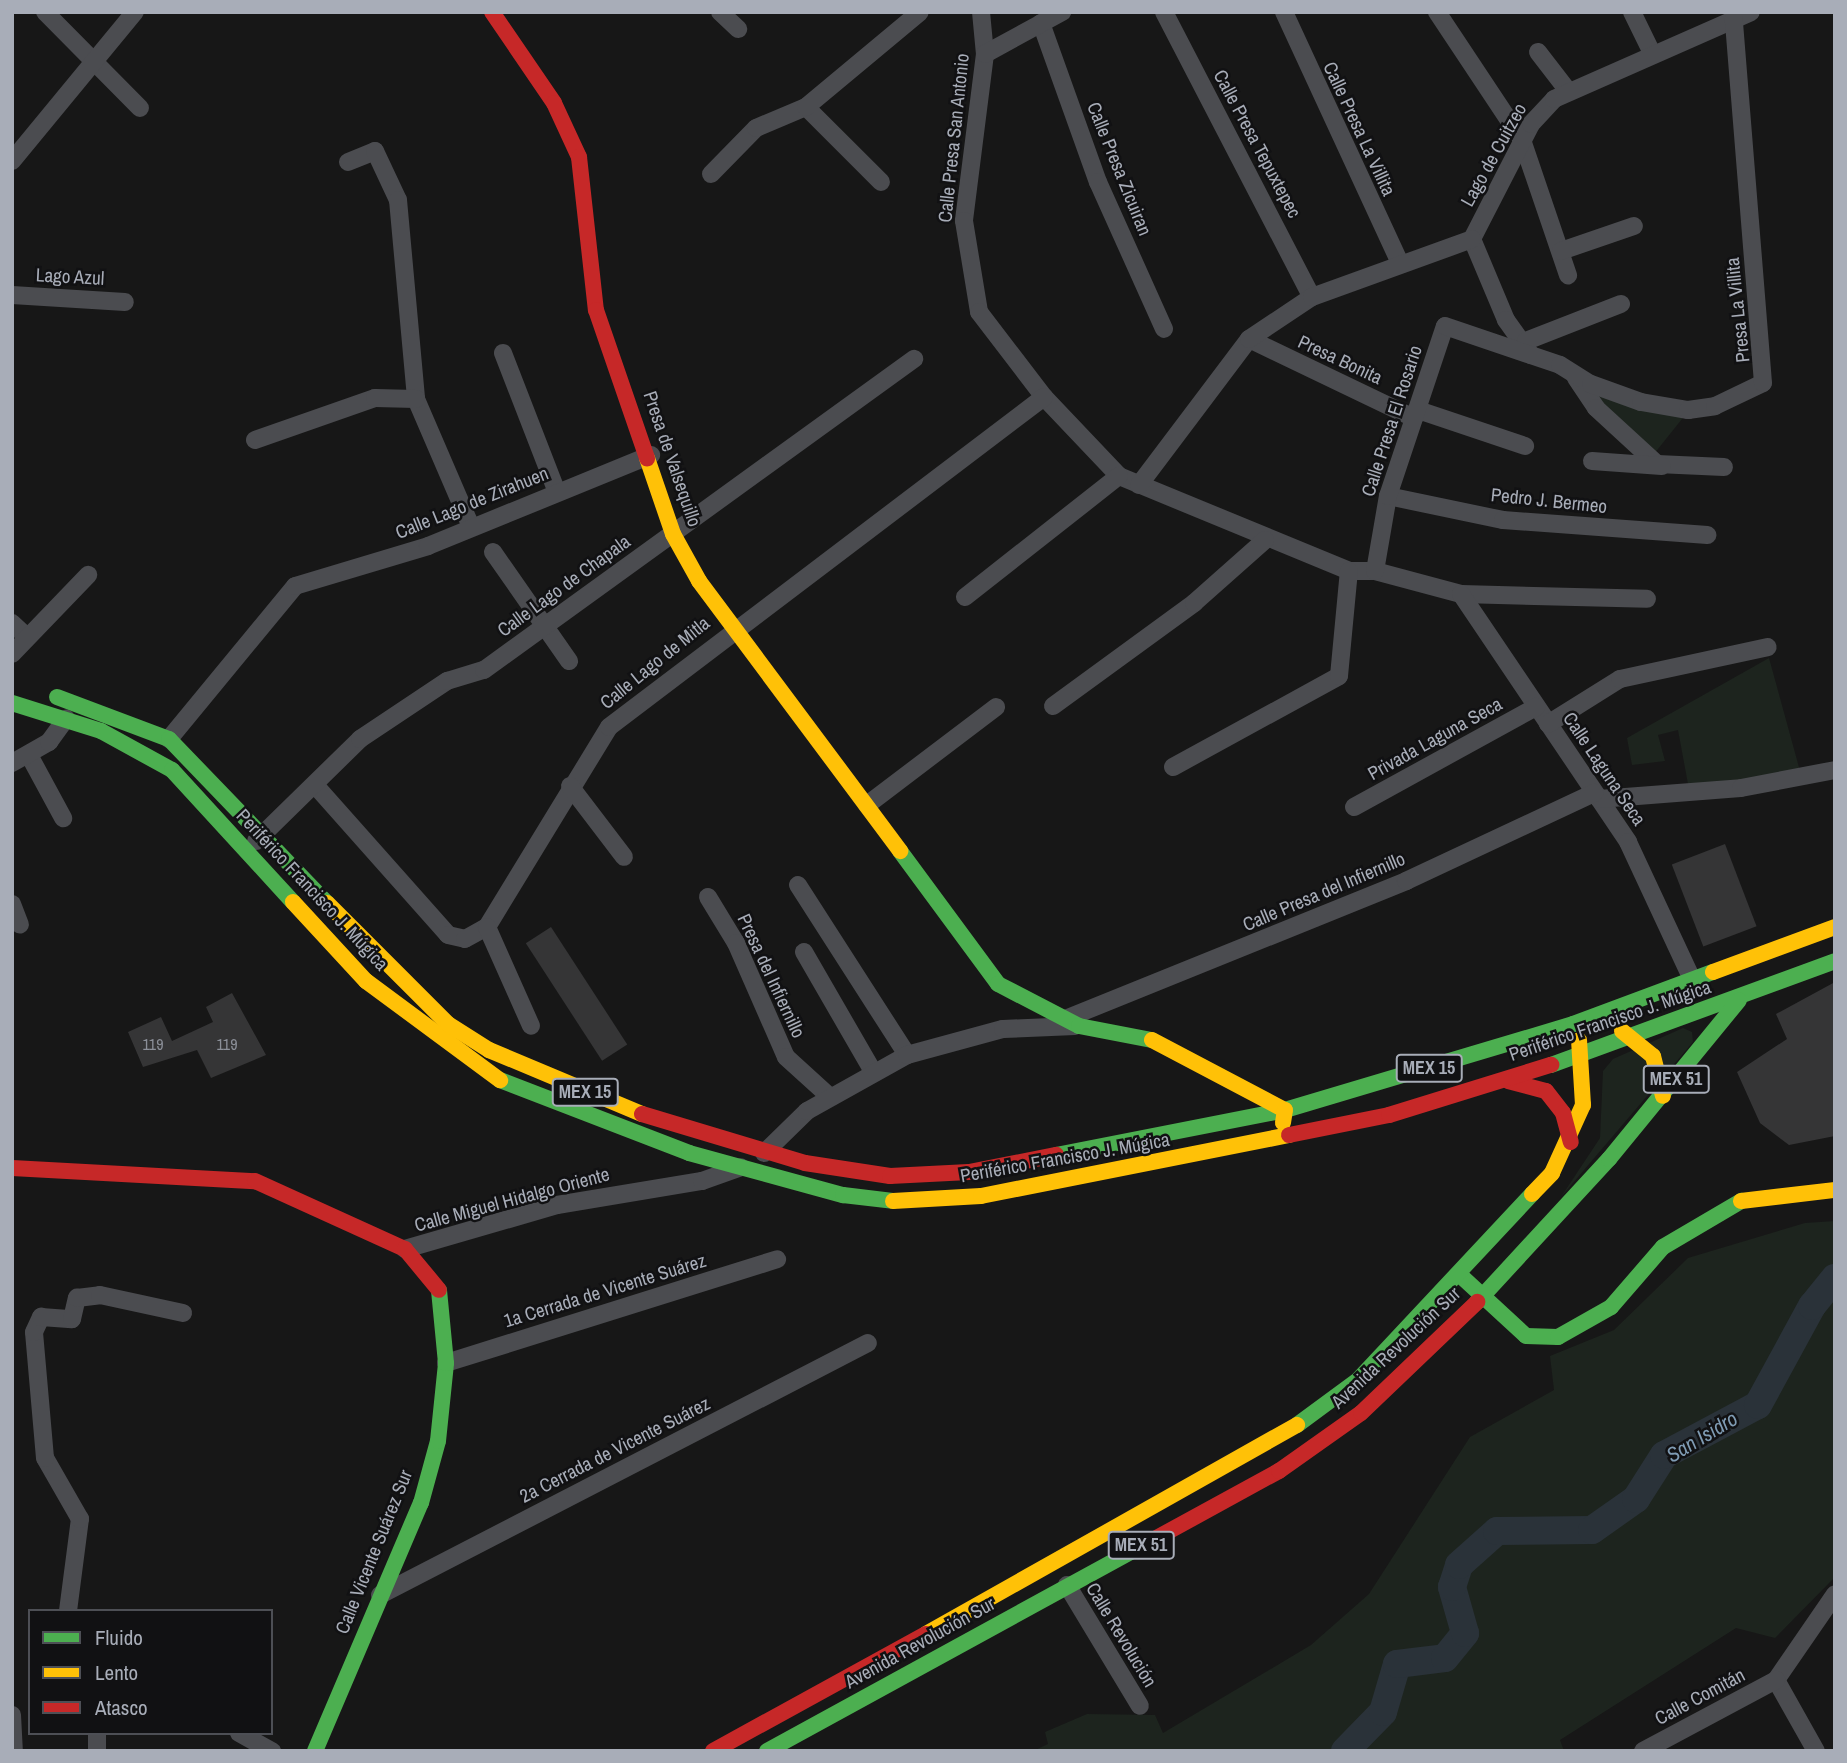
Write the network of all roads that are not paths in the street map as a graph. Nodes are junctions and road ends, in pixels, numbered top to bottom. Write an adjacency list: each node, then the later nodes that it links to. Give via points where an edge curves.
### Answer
1 (45, 12): 18 (street)
2 (135, 12): 18 (street)
3 (492, 12): 50 (main road, Presa de Valsequillo, via 554,103 579,157 596,310)
4 (720, 12): 14 (street)
5 (920, 12): 20 (street)
6 (981, 12): 17 (street, Calle Presa San Antonio)
7 (1062, 12): 13 (street)
8 (1164, 12): 33 (street, Calle Presa Tepuxtepec)
9 (1284, 12): 30 (street, Calle Presa La Villita)
10 (1437, 12): 22 (street)
11 (1632, 12): 16 (street)
12 (1742, 15): 16 (street, Lago de Cuitzeo); 44 (street, Presa La Villita, via 1763,383 1729,401 1688,410 1615,394)
13 (1041, 23): 17 (street); 38 (street, Calle Presa Zicuiran, via 1098,182)
14 (738, 29)
15 (1538, 51): 19 (street)
16 (1652, 53): 19 (street, Lago de Cuitzeo)
17 (985, 54): 45 (street, Calle Presa San Antonio, via 964,221 979,312)
18 (91, 62): 21 (street); 23 (street)
19 (1568, 91): 22 (street, Lago de Cuitzeo, via 1541,110)
20 (806, 107): 25 (street, via 756,128); 26 (street)
21 (140, 108)
22 (1522, 140): 28 (street, Lago de Cuitzeo); 29 (street)
23 (12, 161)
24 (348, 162): 46 (street, via 375,151 398,200)
25 (711, 174)
26 (881, 182)
27 (1634, 226): 29 (street)
28 (1472, 239): 30 (street); 36 (street)
29 (1561, 251): 31 (street)
30 (1399, 261): 33 (street)
31 (1568, 275)
32 (12, 296): 34 (street, Lago Azul)
33 (1312, 297): 40 (street)
34 (125, 302)
35 (1621, 304): 41 (street)
36 (1506, 320): 39 (street); 41 (street)
37 (1445, 326): 39 (street, Presa La Villita); 47 (street, Calle Presa El Rosario)
38 (1164, 329)
39 (1472, 334): 41 (street, Presa La Villita)
40 (1249, 339): 47 (street, Presa Bonita); 55 (street)
41 (1528, 348): 44 (street, Presa La Villita)
42 (503, 353): 56 (street)
43 (914, 359): 59 (street, Calle Lago de Chapala)
44 (1569, 370): 52 (street, via 1596,408)
45 (1044, 397): 54 (street, Calle Presa San Antonio); 71 (street, Calle Lago de Mitla)
46 (416, 399): 48 (street, via 375,398); 58 (street)
47 (1416, 414): 49 (street, Presa Bonita); 57 (street, Calle Presa El Rosario)
48 (255, 440)
49 (1525, 446)
50 (651, 456): 56 (street, Calle Lago de Zirahuen); 59 (main road, Presa de Valsequillo)
51 (1592, 461): 52 (street)
52 (1662, 467): 53 (street)
53 (1724, 467)
54 (1119, 476): 55 (street, Calle Presa San Antonio); 67 (street)
55 (1139, 485): 61 (street, Calle Presa San Antonio)
56 (557, 492): 58 (street, Calle Lago de Zirahuen)
57 (1388, 496): 60 (street, Pedro J. Bermeo, via 1503,520); 64 (street, Calle Presa El Rosario)
58 (471, 527): 83 (street, Calle Lago de Zirahuen, via 295,586)
59 (674, 534): 70 (street, Calle Lago de Chapala); 71 (main road, Presa de Valsequillo, via 699,581)
60 (1707, 535)
61 (1265, 540): 63 (street, Calle Presa San Antonio); 78 (street, via 1185,610)
62 (493, 552): 70 (street)
63 (1349, 571): 64 (street, Calle Presa San Antonio); 86 (street, via 1339,676)
64 (1375, 571): 66 (street, Calle Presa San Antonio)
65 (88, 576): 72 (street)
66 (1461, 594): 68 (street, Calle Presa San Antonio); 80 (street, Calle Laguna Seca)
67 (965, 597)
68 (1647, 599)
69 (12, 623): 72 (street)
70 (544, 624): 75 (street); 88 (street, Calle Lago de Chapala, via 484,670 447,681 360,739)
71 (736, 625): 89 (street, Calle Lago de Mitla, via 609,727); 91 (main road, Presa de Valsequillo)
72 (27, 637): 74 (street)
73 (1768, 647): 82 (street, via 1620,679)
74 (12, 654)
75 (569, 661)
76 (12, 684): 83 (main road, Periférico Francisco J. Múgica / MEX 15, via 103,711)
77 (12, 703): 81 (main road, Periférico Francisco J. Múgica / MEX 15)
78 (1053, 706)
79 (996, 707): 91 (street)
80 (1536, 707): 82 (street, Calle Laguna Seca); 92 (street, Privada Laguna Seca)
81 (66, 719): 84 (street, via 49,742); 95 (main road, Periférico Francisco J. Múgica / MEX 15, via 172,769)
82 (1549, 724): 90 (street, Calle Laguna Seca)
83 (169, 740): 94 (main road, Periférico Francisco J. Múgica / MEX 15)
84 (29, 755): 85 (street); 93 (street)
85 (12, 763)
86 (1172, 767)
87 (1835, 770): 90 (street, Calle Presa del Infiernillo, via 1741,788)
88 (315, 785): 94 (street, Calle Lago de Chapala); 101 (street, via 448,935 466,939)
89 (570, 786): 96 (street); 101 (street, Calle Lago de Mitla)
90 (1597, 796): 106 (street, Calle Laguna Seca, via 1652,887); 109 (street, Calle Presa del Infiernillo)
91 (867, 805): 109 (main road, Presa de Valsequillo, via 998,984)
92 (1354, 807)
93 (63, 818)
94 (262, 836): 95 (street, Calle Lago de Chapala); 122 (main road, Periférico Francisco J. Múgica / MEX 15, via 448,1024 527,1071)
95 (246, 851): 123 (main road, Periférico Francisco J. Múgica / MEX 15, via 366,981 485,1074 525,1094)
96 (624, 858)
97 (798, 885): 113 (street)
98 (708, 897): 118 (street, Presa del Infiernillo, via 736,943 786,1057)
99 (12, 904): 100 (street)
100 (20, 925)
101 (487, 927): 111 (street)
102 (1835, 927): 104 (main road, Periférico Francisco J. Múgica / MEX 15)
103 (804, 951): 115 (street)
104 (1763, 954): 106 (main road, Periférico Francisco J. Múgica / MEX 15); 107 (main road, Avenida Revolución Sur / MEX 51)
105 (1835, 961): 107 (main road, Periférico Francisco J. Múgica / MEX 15)
106 (1692, 979): 108 (main road, Periférico Francisco J. Múgica / MEX 15)
107 (1741, 997): 112 (main road, Periférico Francisco J. Múgica / MEX 15); 117 (main road, Avenida Revolución Sur / MEX 51)
108 (1598, 1011): 110 (main road, Periférico Francisco J. Múgica / MEX 15); 112 (main road)
109 (1072, 1023): 113 (street, Calle Presa del Infiernillo, via 1003,1029); 119 (main road, Presa de Valsequillo, via 1151,1040)
110 (1573, 1024): 114 (main road, Avenida Revolución Sur / MEX 51); 119 (main road, Periférico Francisco J. Múgica / MEX 15)
111 (531, 1026)
112 (1632, 1040): 114 (main road, Periférico Francisco J. Múgica / MEX 15); 117 (main road, via 1653,1056)
113 (907, 1055): 115 (street, Calle Presa del Infiernillo)
114 (1584, 1056): 116 (main road, Periférico Francisco J. Múgica / MEX 15); 121 (main road, Avenida Revolución Sur / MEX 51, via 1583,1105)
115 (872, 1070): 118 (street, Calle Presa del Infiernillo)
116 (1495, 1083): 120 (main road, Periférico Francisco J. Múgica / MEX 15); 121 (main road, via 1519,1079 1546,1091 1563,1113)
117 (1663, 1096): 129 (main road, Avenida Revolución Sur / MEX 51)
118 (831, 1097): 122 (street, Calle Presa del Infiernillo)
119 (1285, 1110): 120 (main road); 122 (main road, Periférico Francisco J. Múgica / MEX 15, via 928,1178)
120 (1280, 1139): 123 (main road, Periférico Francisco J. Múgica / MEX 15, via 981,1196 931,1200 843,1195)
121 (1571, 1142): 128 (main road, Avenida Revolución Sur / MEX 51, via 1552,1173)
122 (764, 1153)
123 (741, 1167): 126 (street, Calle Miguel Hidalgo Oriente, via 702,1181 557,1205)
124 (12, 1168): 126 (main road, Calle Miguel Hidalgo Oriente, via 256,1181)
125 (1835, 1190): 129 (main road, via 1740,1201 1711,1213 1663,1247 1611,1307 1573,1333 1538,1340 1525,1336)
126 (405, 1249): 132 (main road, Calle Vicente Suárez Sur, via 423,1265 442,1297)
127 (777, 1259): 132 (street, 1a Cerrada de Vicente Suárez)
128 (1461, 1276): 129 (main road); 144 (main road, Avenida Revolución Sur / MEX 51, via 1358,1380 1268,1446)
129 (1483, 1296): 133 (main road, Avenida Revolución Sur / MEX 51, via 1361,1413 1298,1458)
130 (183, 1313): 136 (street, via 100,1296 77,1297 72,1319 41,1317 34,1332 44,1458 80,1519)
131 (869, 1343): 135 (street, 2a Cerrada de Vicente Suárez)
132 (446, 1363): 135 (main road, Calle Vicente Suárez Sur, via 438,1441 421,1503)
133 (1067, 1585): 138 (street, Calle Revolución); 145 (main road, Avenida Revolución Sur / MEX 51)
134 (1835, 1594): 137 (street)
135 (380, 1595): 143 (main road, Calle Vicente Suárez Sur)
136 (68, 1609)
137 (1776, 1680): 146 (street, Calle Comitán); 147 (street)
138 (1140, 1706)
139 (12, 1715): 141 (street)
140 (243, 1735): 142 (street)
141 (14, 1751)
142 (272, 1751)
143 (315, 1751)
144 (713, 1751)
145 (767, 1751)
146 (1643, 1751)
147 (1816, 1751)

